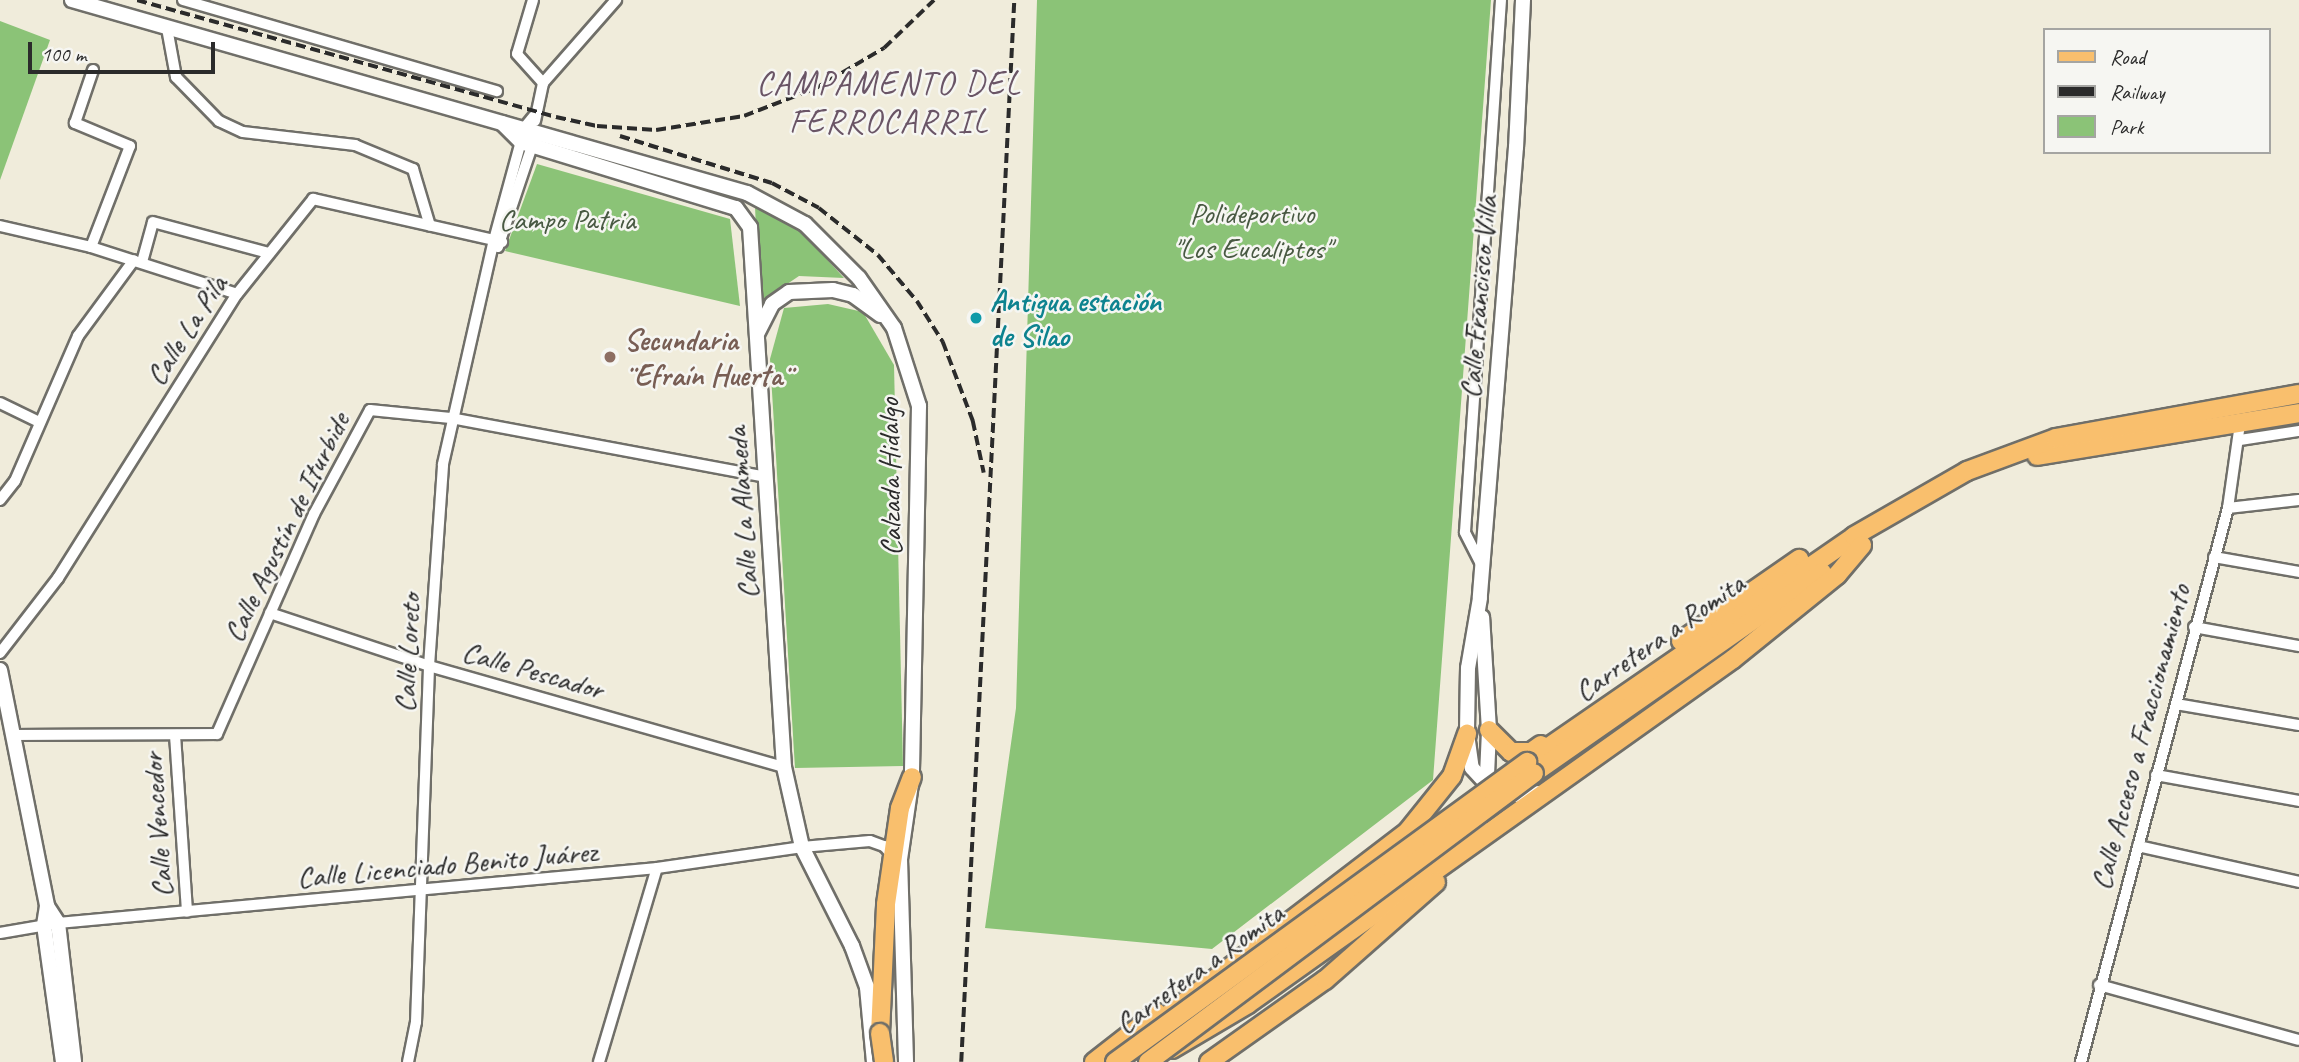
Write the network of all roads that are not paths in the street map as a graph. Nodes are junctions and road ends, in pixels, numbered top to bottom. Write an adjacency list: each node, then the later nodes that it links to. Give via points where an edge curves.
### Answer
1 (72, 0): 7 (street, Calzada Hidalgo)
2 (183, 0): 10 (street)
3 (533, 0): 9 (street, via 517,54)
4 (616, 0): 9 (street)
5 (1501, 0): 40 (street, via 1465,532)
6 (1523, 0): 40 (street, Calle Francisco Villa, via 1516,147)
7 (167, 28): 11 (street, Calzada Hidalgo); 17 (street, via 176,77 219,121 243,132 355,145 413,169)
8 (93, 69): 19 (street, via 75,123 130,146)
9 (543, 83): 12 (street, Calle Loreto)
10 (497, 91)
11 (500, 122): 12 (street, Calzada Hidalgo); 13 (street)
12 (532, 124): 13 (street, Calle Loreto); 14 (street, Calzada Hidalgo, via 666,172)
13 (527, 144): 15 (street); 18 (street, Calle Loreto)
14 (747, 193): 15 (street); 23 (street, Calzada Hidalgo, via 805,224 834,250)
15 (736, 208): 24 (street, Calle La Alameda, via 750,227)
16 (0, 226): 19 (street)
17 (430, 226): 18 (street, Calle La Pila); 20 (street, Calle La Pila, via 313,199)
18 (497, 245): 30 (street, Calle Loreto)
19 (91, 247): 21 (street)
20 (269, 253): 21 (street, via 153,222); 22 (street, Calle La Pila)
21 (138, 261): 22 (street); 31 (street, via 78,336)
22 (237, 294): 46 (street, Calle La Pila, via 58,578)
23 (894, 328): 24 (street, via 853,295 813,289 789,292 772,304); 58 (street, Calzada Hidalgo, via 914,379 920,436)
24 (757, 338): 34 (street, Calle La Alameda)
25 (2299, 394): 27 (main road, Carretera a Romita)
26 (0, 403): 31 (street)
27 (2243, 404): 28 (main road, Carretera a Romita); 33 (main road)
28 (2216, 409): 33 (main road); 38 (main road, Carretera a Romita, via 2030,447 1945,482)
29 (2299, 413): 33 (main road, Carretera a Romita)
30 (451, 418): 34 (street, Calle Agustín de Iturbide); 43 (street, Calle Agustín de Iturbide, via 370,410 314,514); 47 (street, Calle Loreto, via 443,464)
31 (39, 422): 35 (street, via 15,481)
32 (2299, 431): 33 (street)
33 (2240, 432): 37 (street, Calle Acceso a Fraccionamiento); 38 (main road, Carretera a Romita, via 2031,458 1950,491)
34 (766, 477): 55 (street, Calle La Alameda)
35 (0, 500)
36 (2299, 500): 37 (street)
37 (2228, 508): 39 (street, Calle Acceso a Fraccionamiento)
38 (1858, 540): 51 (main road, via 1812,552 1748,592 1531,752 1511,752); 56 (main road, Carretera a Romita); 60 (main road, via 1837,575 1776,625)
39 (2214, 557): 41 (street); 44 (street, Calle Acceso a Fraccionamiento)
40 (1482, 566): 42 (street, Calle Francisco Villa)
41 (2299, 572)
42 (1480, 598): 51 (street, Calle Francisco Villa); 52 (street, Calle Francisco Villa, via 1468,668)
43 (270, 613): 47 (street, Calle Pescador); 54 (street, Calle Agustín de Iturbide, via 217,734)
44 (2194, 627): 45 (street); 49 (street, Calle Acceso a Fraccionamiento)
45 (2299, 646)
46 (0, 653)
47 (429, 666): 55 (street, Calle Pescador); 71 (street, Calle Loreto)
48 (0, 670): 53 (street)
49 (2176, 704): 50 (street); 57 (street, Calle Acceso a Fraccionamiento)
50 (2299, 725)
51 (1489, 730): 59 (street, Calle Francisco Villa)
52 (1467, 734): 59 (street, Calle Francisco Villa, via 1472,768); 62 (main road, via 1452,776)
53 (16, 735): 54 (street, Calle Agustín de Iturbide); 73 (street)
54 (176, 735): 72 (street, Calle Vencedor)
55 (784, 767): 65 (street, Calle La Alameda)
56 (1530, 768): 79 (main road, Carretera a Romita, bridge); 88 (main road, Carretera a Romita, bridge)
57 (2156, 775): 61 (street); 64 (street, Calle Acceso a Fraccionamiento)
58 (912, 776): 67 (main road, via 900,808); 77 (street, Calzada Hidalgo, via 900,859)
59 (1486, 783): 60 (street, via 1513,794); 66 (street, Calle Francisco Villa)
60 (1548, 792): 66 (main road)
61 (2299, 801)
62 (1408, 831): 63 (main road); 68 (main road, via 1426,832 1436,840 1443,848)
63 (1391, 842): 87 (main road, via 1237,946); 88 (main road, bridge, via 1373,862 1178,1003)
64 (2138, 846): 70 (street); 75 (street, Calle Acceso a Fraccionamiento)
65 (802, 847): 67 (street, Calle Licenciado Benito Juárez, via 870,841); 69 (street, Calle Licenciado Benito Juárez); 76 (street, Calle La Alameda, via 852,946 867,987)
66 (1474, 847): 68 (main road); 89 (main road, via 1325,980)
67 (893, 856): 76 (main road)
68 (1441, 867): 79 (main road, bridge, via 1216,1026)
69 (657, 868): 71 (street, Calle Licenciado Benito Juárez); 83 (street)
70 (2299, 882)
71 (423, 891): 72 (street, Calle Licenciado Benito Juárez); 82 (street, Calle Loreto, via 416,1022)
72 (187, 912): 73 (street, Calle Licenciado Benito Juárez)
73 (51, 924): 74 (street, Calle Licenciado Benito Juárez); 80 (street); 81 (street)
74 (0, 933)
75 (2099, 985): 78 (street); 90 (street, Calle Acceso a Fraccionamiento)
76 (876, 1037): 77 (street, via 891,1048); 84 (street, Calle La Alameda); 85 (main road, bridge)
77 (905, 1040): 86 (street, Calzada Hidalgo)
78 (2299, 1040)
79 (1153, 1058)
80 (63, 1062)
81 (74, 1062)
82 (408, 1062)
83 (599, 1062)
84 (874, 1062)
85 (884, 1062)
86 (906, 1062)
87 (1094, 1062)
88 (1114, 1062)
89 (1209, 1062)
90 (2081, 1062)

